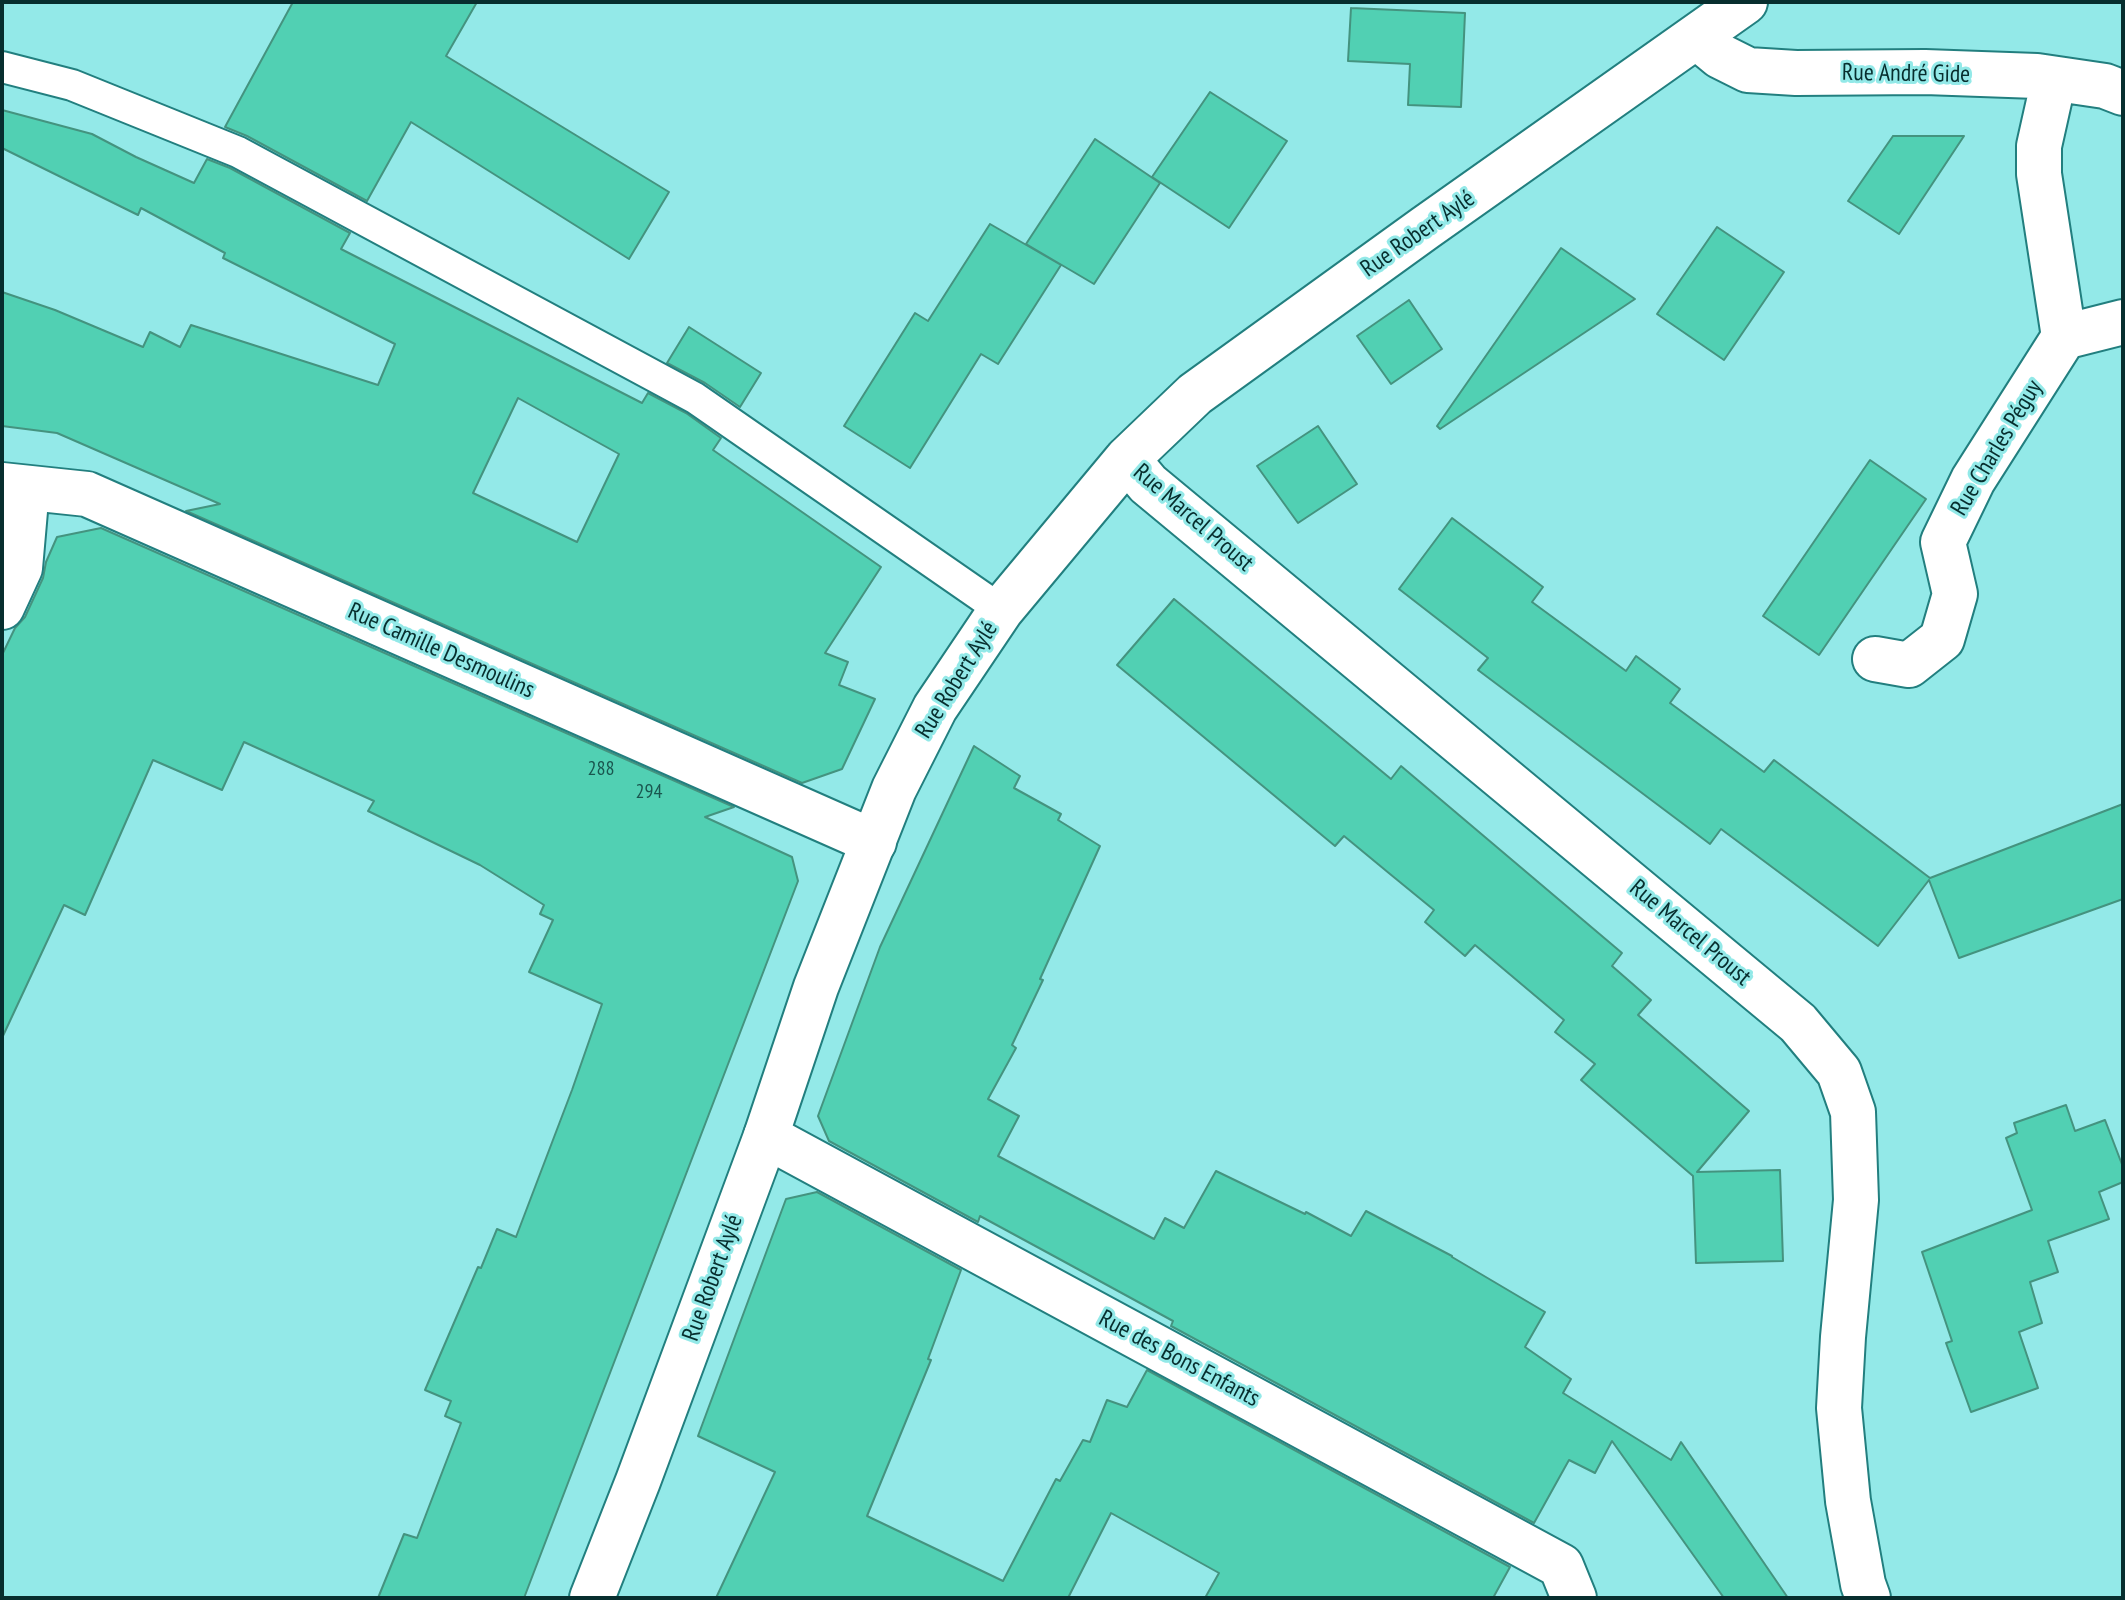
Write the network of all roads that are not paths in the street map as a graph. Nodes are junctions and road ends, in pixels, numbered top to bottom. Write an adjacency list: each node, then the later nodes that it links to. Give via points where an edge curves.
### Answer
1 (1745, 2): 2 (street, Rue Robert Aylé)
2 (1697, 37): 4 (street, Rue André Gide, via 1748,70); 8 (street, Rue Robert Aylé, via 1195,394)
3 (2, 67): 11 (lane, via 72,85 238,152 695,398)
4 (2054, 79): 5 (street, Rue André Gide); 7 (street, via 2039,146 2039,174)
5 (2123, 93)
6 (2123, 322): 7 (street)
7 (2064, 337): 12 (street, Rue Charles Péguy, via 1973,480 1943,542 1955,594 1942,639 1909,665)
8 (1127, 459): 11 (street, Rue Robert Aylé); 17 (street, Rue Marcel Proust, via 1148,484 1798,1023 1839,1072 1853,1112 1856,1200 1839,1408 1848,1501)
9 (15, 487): 10 (street, via 20,568); 13 (street, Rue Camille Desmoulins, via 87,494)
10 (2, 607)
11 (1001, 610): 13 (street, Rue Robert Aylé, via 935,708)
12 (1875, 659)
13 (874, 842): 14 (street, Rue Robert Aylé, via 816,987)
14 (766, 1136): 15 (street, Rue Robert Aylé); 16 (street, Rue des Bons Enfants, via 1561,1566)
15 (592, 1598)
16 (1574, 1598)
17 (1868, 1598)

